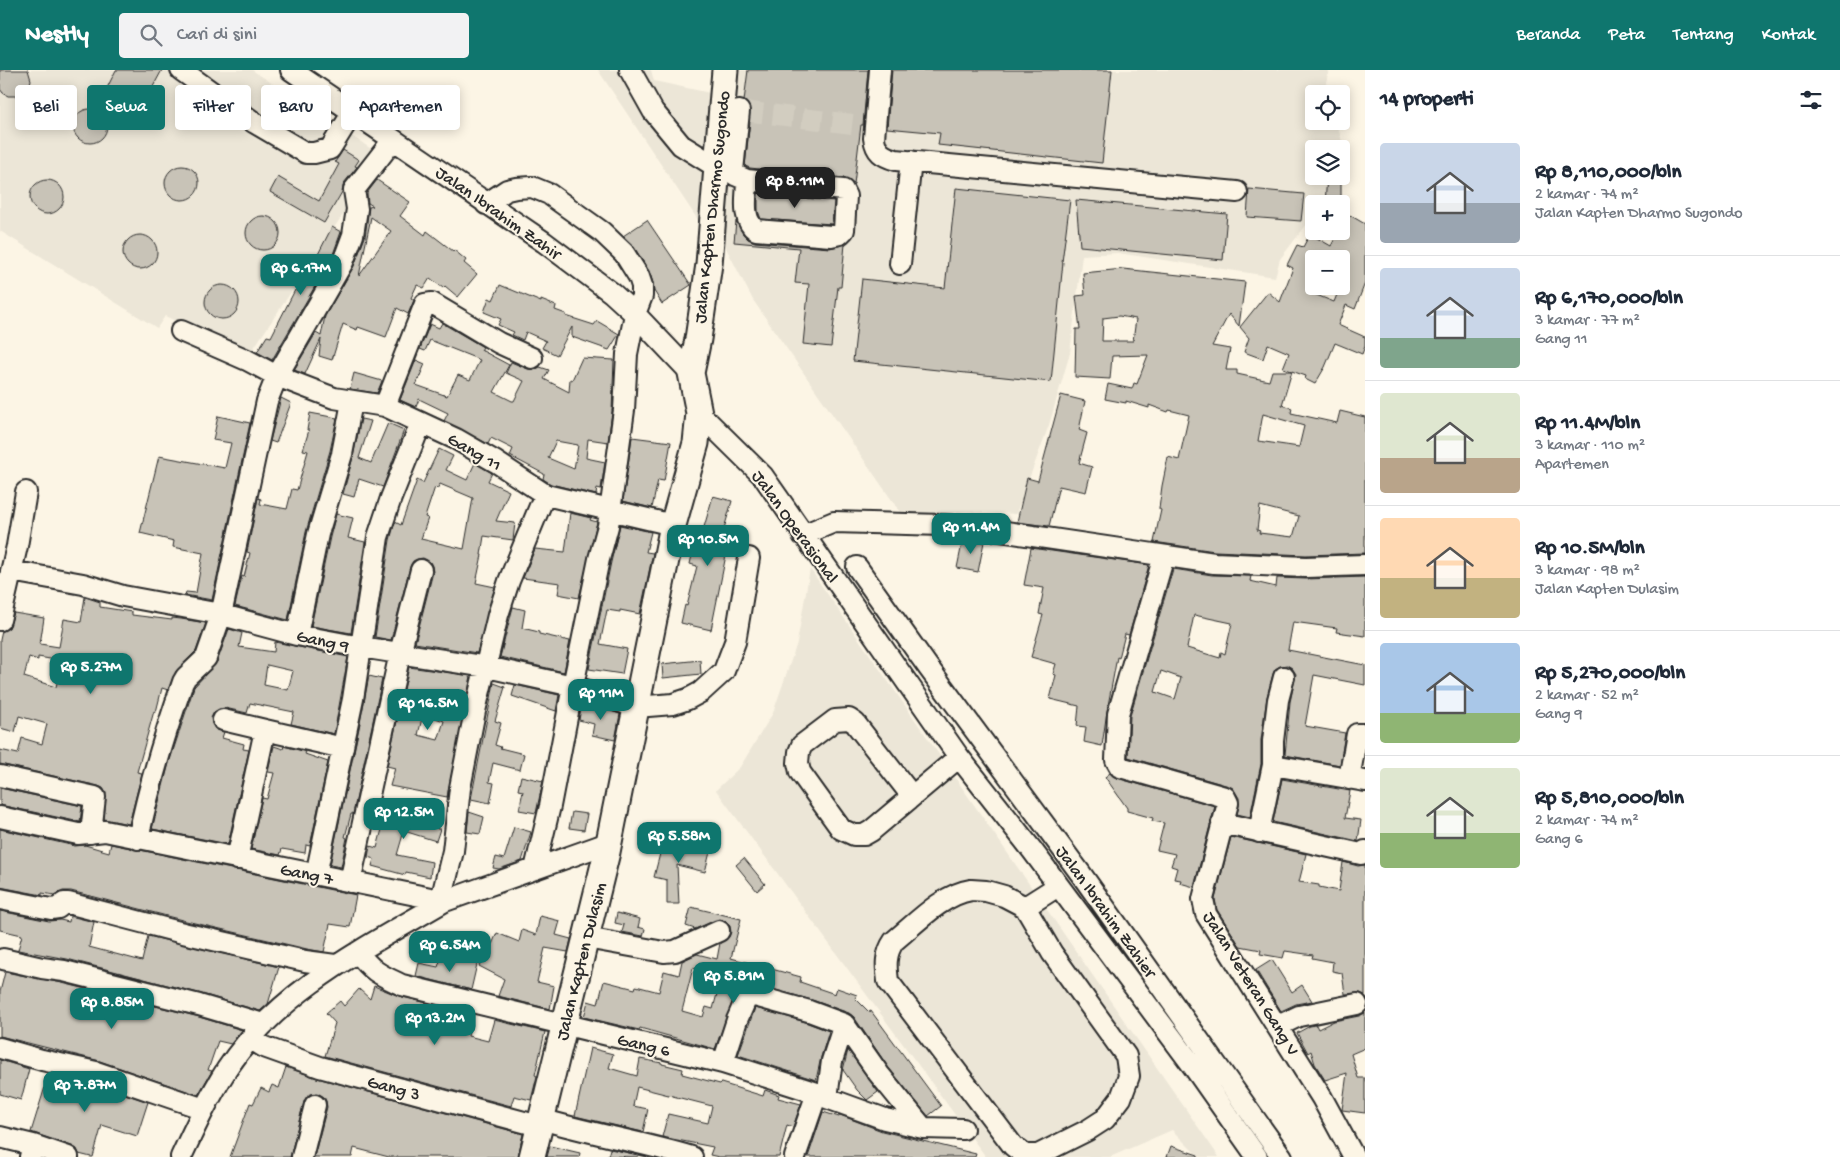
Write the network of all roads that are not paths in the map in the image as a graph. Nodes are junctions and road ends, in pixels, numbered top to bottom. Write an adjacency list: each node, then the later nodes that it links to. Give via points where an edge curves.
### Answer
1 (181, 70): 8 (street, via 256,123 306,153 330,149)
2 (292, 70): 6 (street, Jalan Ibrahim Zahir)
3 (630, 70): 12 (street, via 653,111 681,145)
4 (725, 70): 7 (main road, Jalan Kapten Dharmo Sugondo)
5 (880, 70): 11 (street, via 868,125 875,148 896,160)
6 (341, 104)
7 (735, 110): 12 (main road, Jalan Kapten Dharmo Sugondo); 13 (street, via 733,173)
8 (342, 130)
9 (379, 130): 10 (street, Jalan Ibrahim Zahir)
10 (394, 140): 15 (street, Jalan Ibrahim Zahir); 21 (street, via 354,190 357,209 353,235 343,262)
11 (911, 162): 14 (street); 16 (street)
12 (718, 168): 20 (main road, Jalan Kapten Dharmo Sugondo, via 709,264)
13 (748, 180): 13 (street, via 748,219 756,230 831,236 844,230 846,196 843,190)
14 (1237, 192)
15 (486, 204): 17 (street, Jalan Ibrahim Zahir, via 544,242); 17 (street, via 507,190 532,187 579,214 624,253 639,276 642,296)
16 (900, 264)
17 (635, 314): 20 (street, Jalan Ibrahim Zahir); 28 (street, via 627,354 624,410)
18 (181, 331): 21 (street, Gang 11)
19 (532, 358): 23 (street, via 499,344 427,303)
20 (691, 374): 24 (main road)
21 (277, 376): 22 (street, Gang 11); 37 (street, via 267,401)
22 (352, 402): 23 (street, Gang 11); 39 (street, via 342,454 318,534)
23 (385, 406): 25 (street, Gang 11)
24 (699, 413): 29 (main road, Jalan Kapten Dulasim, via 696,443); 30 (street, Jalan Operasional, via 763,476)
25 (421, 423): 27 (street, Gang 11, via 456,439); 40 (street, via 378,537)
26 (26, 492): 36 (street)
27 (545, 494): 28 (street, Gang 11); 42 (street, via 501,606)
28 (610, 510): 29 (street, Gang 11); 46 (street)
29 (673, 525): 47 (main road, Jalan Kapten Dulasim)
30 (803, 535): 31 (street, via 834,522 943,525); 45 (street, Jalan Operasional)
31 (1164, 556): 33 (street, via 1214,563 1297,567); 58 (street, Jalan Veteran Gang V, via 1118,714 1116,760 1120,766 1225,797 1228,803)
32 (749, 558): 47 (street, via 735,642 724,671 688,699 674,704)
33 (1365, 565)
34 (857, 567): 43 (street, Jalan Operasional)
35 (421, 570): 41 (street)
36 (11, 571): 37 (street, Gang 9); 38 (street)
37 (221, 616): 39 (street, Gang 9); 62 (street, via 206,658 183,682 170,718)
38 (0, 620)
39 (297, 635): 40 (street, Gang 9)
40 (361, 647): 41 (street, Gang 9); 51 (street)
41 (400, 654): 42 (street, Gang 9); 69 (street)
42 (487, 667): 46 (street, Gang 9); 72 (street, via 460,788)
43 (928, 667): 45 (street); 61 (street, Jalan Ibrahim Zahier)
44 (1284, 676): 53 (street, via 1278,700)
45 (906, 682): 52 (street, Jalan Ibrahim Zahier)
46 (573, 686): 47 (street, Gang 9); 67 (street)
47 (636, 707): 63 (main road, Jalan Kapten Dulasim)
48 (223, 720): 49 (street)
49 (265, 730): 51 (street); 66 (street)
50 (1365, 734): 55 (street, via 1357,734)
51 (343, 748): 68 (street)
52 (959, 757): 56 (street); 64 (street, Jalan Ibrahim Zahier)
53 (1273, 765): 55 (street); 59 (street)
54 (0, 776): 60 (street, via 95,797)
55 (1357, 780)
56 (912, 796): 56 (street, via 870,832 864,835 846,833 800,772 799,752 802,745 835,720 849,719)
57 (0, 817): 60 (street, Gang 7, via 78,834)
58 (1222, 824): 59 (street); 82 (street, Jalan Veteran Gang V, via 1203,899 1206,914)
59 (1259, 832): 65 (street, via 1361,854)
60 (91, 833): 62 (street, Gang 7, via 104,831)
61 (1052, 835): 64 (street); 102 (street, Jalan Ibrahim Zahier)
62 (138, 839): 66 (street, Gang 7)
63 (608, 843): 67 (street); 75 (main road, Jalan Kapten Dulasim)
64 (1032, 850): 70 (street, Jalan Ibrahim Zahier)
65 (1365, 851)
66 (237, 859): 68 (street, Gang 7)
67 (535, 869): 72 (street)
68 (316, 875): 69 (street, Gang 7)
69 (350, 882): 72 (street, Gang 7)
70 (1058, 886): 73 (street); 101 (street, Jalan Ibrahim Zahier)
71 (0, 899): 78 (street, via 51,909 68,903 183,933)
72 (443, 901): 76 (street)
73 (1025, 907): 73 (street, via 986,891 962,891 945,900 894,941 888,949 886,966 888,981 1013,1146 1024,1155 1038,1154 1105,1119 1121,1098 1129,1076 1126,1056 1052,953)
74 (719, 931): 75 (street, via 675,951 664,952)
75 (586, 938): 81 (main road, Jalan Kapten Dulasim)
76 (358, 952): 78 (street); 81 (street, Gang 6, via 378,974 402,984)
77 (1, 962): 83 (street, Gang 3, via 64,971 199,1006)
78 (335, 966): 83 (street, via 290,1000)
79 (1357, 1004): 82 (street, via 1299,1016)
80 (844, 1024): 85 (street, via 750,996 737,1020); 86 (street); 90 (street)
81 (564, 1025): 85 (street, Gang 6); 89 (main road, Jalan Kapten Dulasim)
82 (1278, 1026): 103 (street, Jalan Veteran Gang V)
83 (257, 1032): 88 (street, via 227,1068); 89 (street, Gang 3, via 264,1047 320,1067)
84 (0, 1048): 88 (street, via 96,1072)
85 (723, 1063): 86 (street, Gang 6)
86 (822, 1096): 90 (street, Gang 6, via 885,1120); 100 (street)
87 (315, 1105): 97 (street)
88 (204, 1109): 96 (street)
89 (540, 1123): 94 (street, Gang 3, via 586,1132); 98 (main road, Jalan Kapten Dulasim)
90 (923, 1128): 91 (street, Gang 6)
91 (964, 1129)
92 (0, 1137): 93 (street)
93 (32, 1151): 95 (street)
94 (648, 1151): 99 (street, Gang 3)
95 (68, 1157)
96 (181, 1157)
97 (303, 1157)
98 (532, 1157)
99 (692, 1157)
100 (795, 1157)
101 (1257, 1157)
102 (1282, 1157)
103 (1354, 1157)

